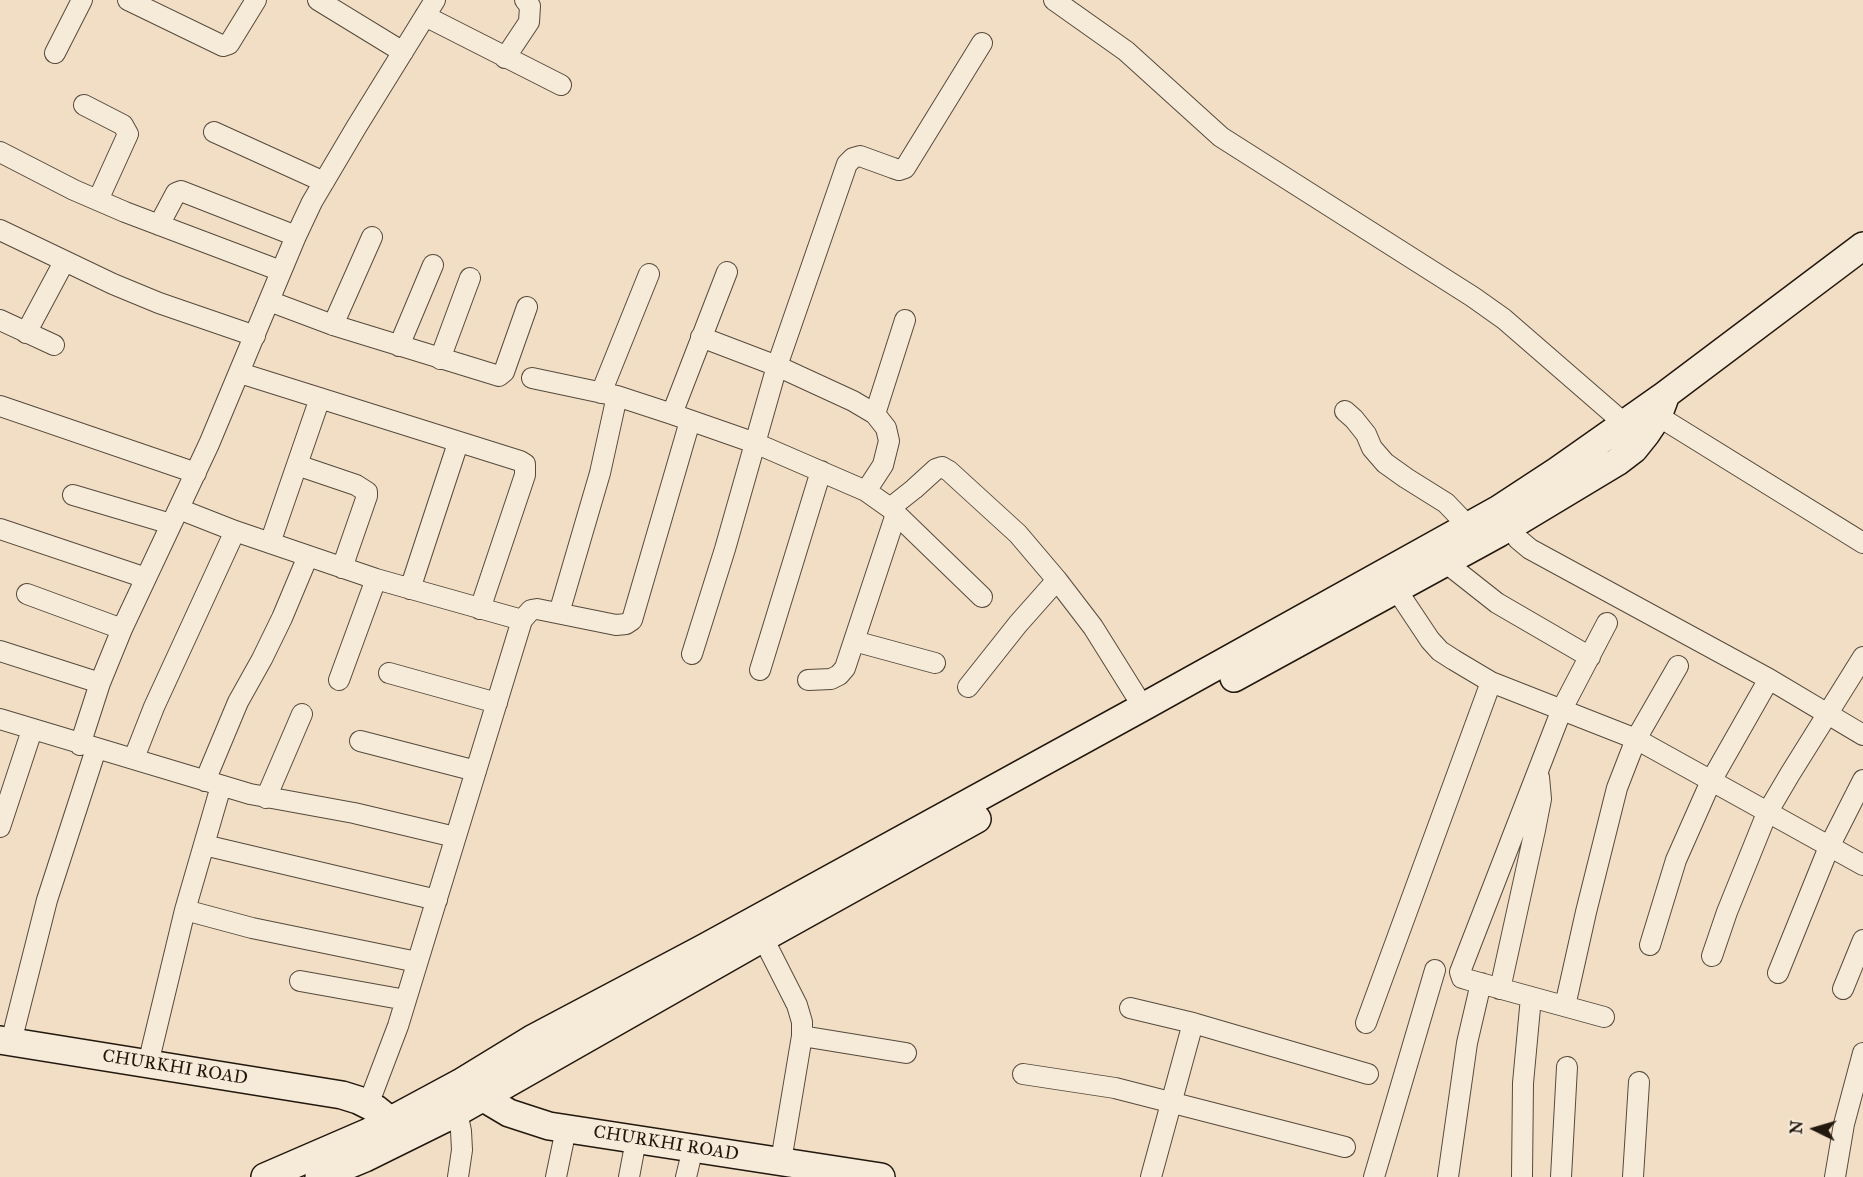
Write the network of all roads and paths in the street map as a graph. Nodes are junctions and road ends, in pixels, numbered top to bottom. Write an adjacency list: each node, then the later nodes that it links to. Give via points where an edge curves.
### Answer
1 (82, 0): 9 (street)
2 (128, 0): 3 (street, via 223,46 229,44)
3 (256, 0)
4 (318, 0): 10 (street)
5 (525, 0): 11 (street, via 530,6 529,22)
6 (1055, 0): 50 (street, via 1126,51 1221,137 1504,319)
7 (430, 8): 10 (street); 11 (street)
8 (982, 43): 40 (street, via 904,168 860,156 848,164)
9 (55, 52)
10 (403, 52): 16 (street)
11 (505, 58): 12 (street)
12 (561, 85)
13 (84, 105): 17 (street, via 123,125 128,134)
14 (214, 132): 16 (street)
15 (0, 152): 17 (street)
16 (324, 182): 20 (street)
17 (98, 200): 18 (street)
18 (159, 225): 20 (street, via 176,192 181,191); 25 (street)
19 (0, 230): 23 (street)
20 (296, 236): 25 (street)
21 (372, 237): 33 (street)
22 (1863, 246): 46 (street)
23 (64, 262): 34 (street); 35 (street, via 159,303)
24 (433, 265): 38 (street)
25 (281, 271): 29 (street)
26 (727, 272): 36 (street)
27 (649, 274): 43 (street)
28 (470, 278): 39 (street)
29 (269, 302): 33 (street); 35 (street)
30 (527, 307): 39 (street, via 504,372 499,376)
31 (0, 320): 34 (street)
32 (905, 320): 48 (street)
33 (333, 325): 38 (street)
34 (26, 333): 37 (street)
35 (255, 336): 41 (street)
36 (701, 337): 40 (street); 49 (street)
37 (54, 345)
38 (399, 346): 39 (street)
39 (440, 359)
40 (777, 366): 48 (street); 52 (street)
41 (240, 373): 44 (street); 55 (street)
42 (532, 378): 43 (street)
43 (609, 394): 49 (street); 77 (street, via 600,473)
44 (321, 398): 51 (street); 53 (street)
45 (0, 406): 55 (street)
46 (1662, 406): 50 (street); 60 (street, via 1634,449 1617,462); 65 (street)
47 (1345, 411): 61 (street, via 1385,463 1446,503)
48 (875, 414): 56 (street, via 886,428 889,441 883,465)
49 (681, 418): 52 (street); 77 (street, via 632,620 616,625)
50 (1625, 424): 60 (street)
51 (458, 442): 72 (street); 76 (street, via 520,461 526,470)
52 (754, 443): 54 (street); 83 (street)
53 (297, 465): 64 (street); 68 (street, via 366,492)
54 (821, 471): 56 (street); 88 (street)
55 (196, 473): 59 (street)
56 (866, 491): 58 (street)
57 (73, 495): 59 (street)
58 (893, 511): 71 (street, via 942,467 1018,534); 75 (street); 81 (street)
59 (175, 516): 63 (street); 69 (street)
60 (1504, 518): 61 (street); 67 (street); 90 (street, via 1518,539 1547,560)
61 (1468, 526): 97 (street)
62 (0, 529): 69 (street)
63 (235, 531): 64 (street); 107 (street, via 162,687)
64 (270, 543): 66 (street)
65 (1863, 543)
66 (308, 556): 68 (street); 112 (street, via 282,618 238,702)
67 (1445, 562): 73 (street); 84 (street, via 1497,603)
68 (342, 568): 70 (street)
69 (146, 578): 80 (street)
70 (376, 579): 72 (street); 91 (street)
71 (1057, 580): 95 (street); 97 (street, via 1093,627)
72 (410, 589): 76 (street)
73 (1396, 589): 93 (street, via 1440,651); 122 (street)
74 (27, 594): 80 (street)
75 (982, 597)
76 (480, 609): 78 (street)
77 (559, 614): 78 (street, via 537,609)
78 (522, 620): 96 (street)
79 (1607, 623): 84 (street)
80 (122, 629): 94 (street)
81 (854, 641): 86 (street); 92 (street, via 839,675)
82 (0, 651): 94 (street)
83 (692, 654)
84 (1590, 657): 98 (street)
85 (1863, 657): 99 (street)
86 (934, 663)
87 (1678, 666): 104 (street)
88 (760, 670)
89 (389, 673): 96 (street)
90 (1768, 679): 99 (street); 111 (street)
91 (339, 680)
92 (808, 680)
93 (1491, 682): 98 (street); 139 (street)
94 (100, 683): 106 (street)
95 (968, 687)
96 (497, 703): 108 (street)
97 (1143, 707): 149 (street, via 532,1039)
98 (1562, 709): 104 (street); 109 (street)
99 (1828, 713): 103 (street); 114 (street)
100 (302, 714): 113 (street)
101 (0, 719): 102 (street)
102 (32, 730): 106 (street); 115 (street)
103 (1863, 735)
104 (1636, 739): 111 (street); 135 (street, via 1606,826)
105 (360, 741): 108 (street)
106 (88, 747): 107 (street); 141 (street)
107 (135, 758): 112 (street)
108 (476, 771): 116 (street)
109 (1538, 771): 130 (street, via 1460,972 1462,978); 131 (street, via 1541,799)
110 (1863, 780): 118 (street)
111 (1711, 781): 114 (street); 124 (street, via 1676,860)
112 (213, 783): 113 (street); 117 (street)
113 (266, 798): 116 (street)
114 (1767, 813): 118 (street); 125 (street)
115 (0, 827)
116 (456, 837): 120 (street)
117 (204, 845): 120 (street); 121 (street)
118 (1829, 847): 119 (street); 128 (street)
119 (1863, 865)
120 (436, 900): 126 (street)
121 (185, 910): 126 (street); 144 (street)
122 (763, 938): 140 (street, via 797,1005); 150 (street)
123 (1863, 940): 132 (street)
124 (1650, 945)
125 (1712, 956)
126 (417, 962): 134 (street)
127 (1435, 970): 170 (street)
128 (1778, 974)
129 (300, 981): 134 (street)
130 (1481, 983): 131 (street); 171 (street, via 1467,1043)
131 (1500, 989): 133 (street)
132 (1843, 989)
133 (1531, 997): 135 (street); 172 (street, via 1523,1083)
134 (406, 1000): 152 (street)
135 (1565, 1006): 137 (street)
136 (1130, 1008): 138 (street)
137 (1604, 1017)
138 (1193, 1023): 147 (street); 151 (street)
139 (1366, 1023)
140 (802, 1036): 142 (street); 160 (street)
141 (5, 1041): 144 (street, CHURKHI ROAD)
142 (906, 1053)
143 (1863, 1053): 175 (street)
144 (148, 1064): 152 (street, CHURKHI ROAD, via 342,1095)
145 (1567, 1067): 173 (street)
146 (1023, 1074): 151 (street, via 1115,1088)
147 (1368, 1074)
148 (1640, 1082): 174 (street)
149 (460, 1083): 150 (street, CHURKHI ROAD); 154 (street)
150 (482, 1099): 153 (street); 155 (street, CHURKHI ROAD, via 527,1120)
151 (1171, 1102): 157 (street); 169 (street)
152 (368, 1105): 154 (street, CHURKHI ROAD)
153 (457, 1112): 154 (street); 164 (street, via 462,1150)
154 (400, 1128): 159 (street)
155 (566, 1129): 156 (street, CHURKHI ROAD); 165 (street)
156 (636, 1140): 158 (street, CHURKHI ROAD); 166 (street)
157 (1345, 1147)
158 (693, 1148): 160 (street, CHURKHI ROAD); 167 (street)
159 (364, 1157): 162 (street); 163 (street)
160 (781, 1161): 161 (street, CHURKHI ROAD)
161 (806, 1171): 168 (street, CHURKHI ROAD)
162 (265, 1177)
163 (319, 1177)
164 (458, 1177)
165 (556, 1177)
166 (629, 1177)
167 (686, 1177)
168 (881, 1177)
169 (1151, 1177)
170 (1374, 1177)
171 (1448, 1177)
172 (1522, 1177)
173 (1561, 1177)
174 (1633, 1177)
175 (1835, 1177)

